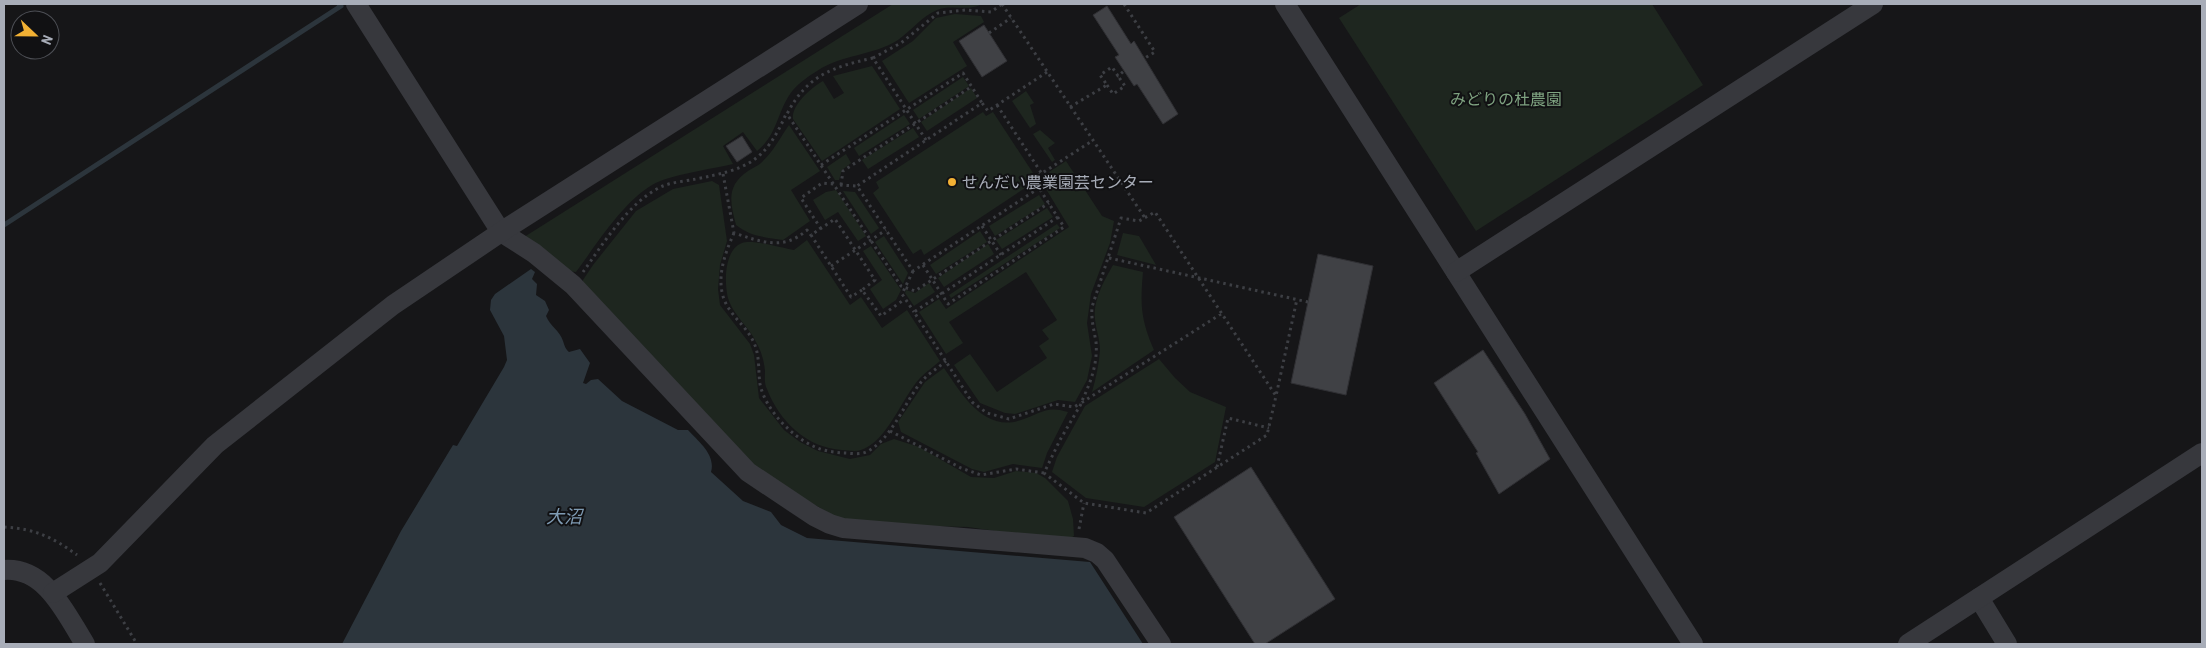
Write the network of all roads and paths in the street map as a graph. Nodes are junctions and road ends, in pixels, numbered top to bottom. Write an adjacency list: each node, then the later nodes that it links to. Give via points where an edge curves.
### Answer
1 (356, 4): 37 (street)
2 (858, 4): 37 (street)
3 (1002, 4): 7 (path); 9 (path, via 991,12 938,13 901,43)
4 (1124, 4): 10 (path, via 1155,52)
5 (1285, 4): 48 (street)
6 (1872, 4): 48 (street)
7 (1011, 18): 8 (path); 12 (path)
8 (989, 33)
9 (873, 58): 19 (path); 20 (path, via 838,66 811,81 794,99)
10 (1145, 58)
11 (1124, 71): 13 (path)
12 (1047, 72): 17 (path); 18 (path)
13 (1118, 76): 14 (path, via 1112,67 1100,75); 14 (path, via 1125,86 1113,94)
14 (1107, 85): 18 (path)
15 (971, 86): 16 (path); 19 (path, via 963,73); 21 (path)
16 (982, 103): 17 (path, via 988,112); 22 (path)
17 (997, 105): 26 (path)
18 (1070, 107): 23 (path)
19 (906, 110): 21 (path); 24 (path)
20 (787, 114): 24 (path); 25 (path, via 762,155 735,171)
21 (915, 124): 22 (path); 28 (path, via 843,171)
22 (926, 140): 29 (path)
23 (1092, 141): 26 (path); 33 (path)
24 (821, 165): 27 (path)
25 (722, 174): 38 (path); 51 (path, via 663,186 650,194 617,227)
26 (1042, 174): 30 (path, via 1034,179)
27 (834, 184): 28 (path); 35 (path, via 822,183 801,198); 40 (path)
28 (841, 185): 29 (path)
29 (857, 186): 36 (path)
30 (1040, 188): 31 (path); 34 (path)
31 (1049, 203): 32 (path); 41 (path)
32 (1058, 217): 43 (path); 54 (path, via 1064,227 948,304)
33 (1145, 218): 44 (path, via 1120,218); 49 (path, via 1155,212)
34 (982, 226): 41 (path); 45 (path)
35 (821, 229): 39 (path); 42 (path, via 835,219)
36 (886, 230): 40 (path); 47 (path)
37 (501, 232): 51 (street, via 534,253); 71 (street, via 393,305 215,445 100,563)
38 (734, 233): 39 (path, via 778,243 794,240 807,230); 64 (path, via 723,264 724,302 755,344 760,384 771,410 798,437 830,452 865,452)
39 (810, 235): 46 (path)
40 (870, 240): 42 (path); 52 (path)
41 (992, 240): 43 (path); 50 (path)
42 (855, 250): 46 (path); 53 (path, via 876,280)
43 (1001, 255): 54 (path)
44 (1109, 258): 49 (path); 62 (path, via 1092,307 1096,356 1093,375)
45 (923, 265): 47 (path); 50 (path)
46 (831, 266): 53 (path, via 851,297)
47 (913, 271): 52 (path)
48 (1456, 272): 75 (street)
49 (1198, 278): 55 (path); 59 (path)
50 (932, 279): 52 (path, via 915,291); 54 (path)
51 (573, 285): 69 (street, via 748,472 830,524 843,528)
52 (905, 288): 56 (path, via 902,294)
53 (862, 290): 56 (path, via 880,316)
54 (942, 294): 58 (path)
55 (1297, 299): 57 (path); 61 (path)
56 (906, 300): 58 (path)
57 (1308, 302)
58 (914, 312): 60 (path)
59 (1222, 314): 61 (path); 62 (path)
60 (946, 361): 62 (path, via 972,402 997,417 1010,419 1054,404 1074,407); 64 (path, via 922,382)
61 (1276, 396): 63 (path)
62 (1081, 403): 67 (path)
63 (1269, 428): 66 (path, via 1267,435); 66 (path, via 1228,418)
64 (890, 431): 67 (path, via 981,475 1016,469)
65 (2202, 453): 72 (street)
66 (1217, 467): 68 (path, via 1146,513)
67 (1044, 473): 68 (path)
68 (1084, 503): 69 (path)
69 (1076, 547): 74 (street, via 1097,552 1105,560)
70 (4, 570): 71 (street, via 13,569 38,578)
71 (56, 591): 73 (street)
72 (1979, 598): 76 (street); 77 (street)
73 (85, 644)
74 (1161, 644)
75 (1693, 644)
76 (1908, 644)
77 (2007, 644)

